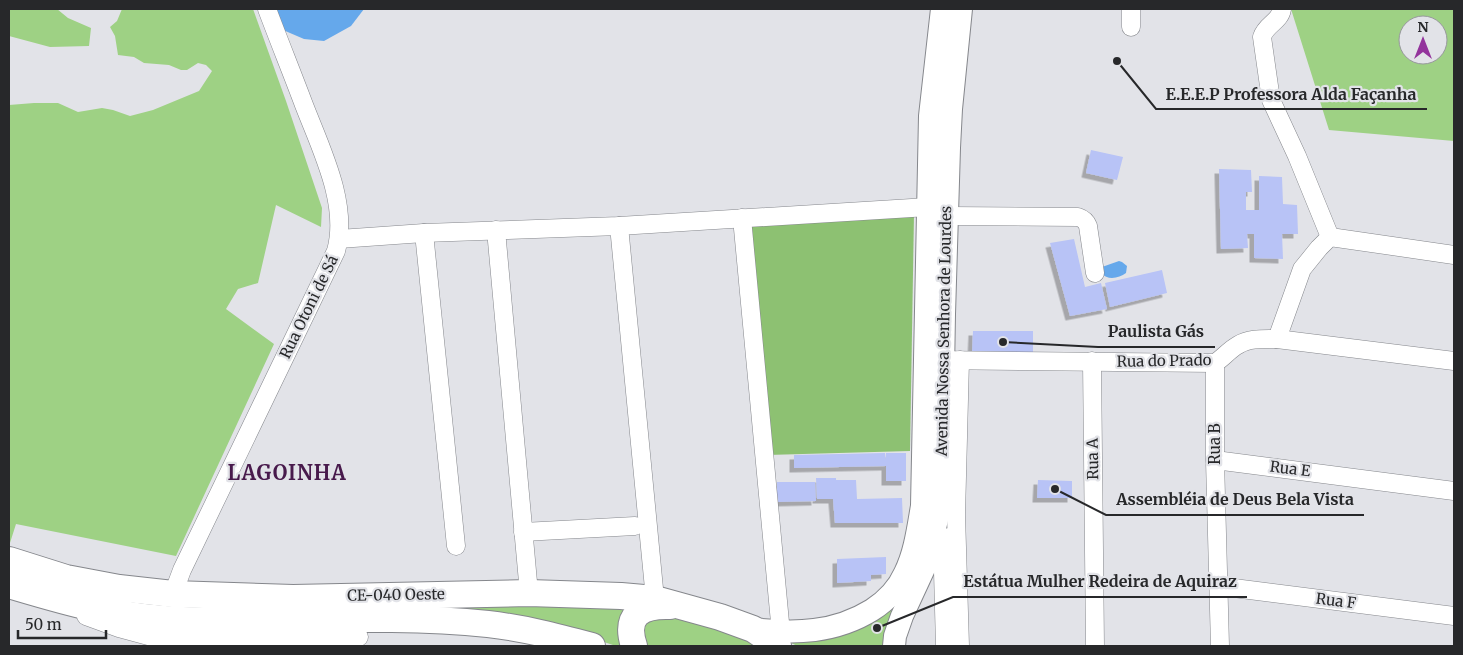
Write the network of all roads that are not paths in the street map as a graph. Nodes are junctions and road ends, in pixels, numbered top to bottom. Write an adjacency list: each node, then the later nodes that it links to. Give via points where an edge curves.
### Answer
1 (267, 9): 13 (street, Rua Otoni de Sá, via 327,164 338,204)
2 (942, 9): 7 (main road, Avenida Nossa Senhora de Lourdes, via 930,106)
3 (961, 9): 7 (main road, Avenida Nossa Senhora de Lourdes)
4 (1131, 9): 6 (street)
5 (1282, 9): 12 (street, via 1280,17 1264,30 1262,37 1271,100)
6 (1131, 27)
7 (938, 211): 8 (street); 15 (street, via 1082,218 1088,226); 17 (main road, Avenida Nossa Senhora de Lourdes)
8 (742, 218): 9 (street); 37 (street)
9 (620, 226): 10 (street); 32 (street)
10 (496, 230): 11 (street); 25 (street)
11 (424, 233): 13 (street); 26 (street)
12 (1330, 237): 14 (street); 16 (street, via 1302,269)
13 (339, 239): 31 (street, Rua Otoni de Sá)
14 (1454, 256)
15 (1095, 273)
16 (1277, 339): 19 (street, Rua do Prado); 20 (street, Rua do Prado, via 1254,339 1239,344)
17 (943, 360): 18 (street, Rua do Prado); 23 (street); 37 (main road, Avenida Nossa Senhora de Lourdes, via 913,551 896,589 882,604 841,625); 40 (main road, Avenida Nossa Senhora de Lourdes, via 938,515 927,562 902,616)
18 (1092, 361): 20 (street, Rua do Prado); 43 (street, Rua A)
19 (1454, 361)
20 (1215, 362): 21 (street, Rua B)
21 (1215, 460): 22 (street, Rua E); 29 (street, Rua B)
22 (1454, 491)
23 (956, 515): 41 (street, via 944,571); 42 (street)
24 (635, 526): 25 (street)
25 (523, 532): 30 (street)
26 (456, 546)
27 (9, 560): 31 (highway, CE-040 Oeste, via 66,578)
28 (9, 585): 35 (highway, CE-040 Oeste, via 106,610)
29 (1218, 586): 34 (street, Rua F); 44 (street, Rua B)
30 (529, 593): 31 (highway, CE-040 Oeste, via 293,598); 32 (highway, CE-040 Oeste)
31 (173, 594)
32 (656, 599): 33 (highway, CE-040 Oeste)
33 (685, 607): 37 (highway, CE-040 Oeste); 39 (highway, via 650,607 641,611 632,622)
34 (1454, 616)
35 (157, 634): 36 (highway, CE-040 Oeste, via 204,621)
36 (359, 634): 38 (highway, CE-040 Oeste, via 437,620 539,632)
37 (779, 639)
38 (592, 646)
39 (634, 646)
40 (894, 646)
41 (945, 646)
42 (960, 646)
43 (1095, 646)
44 (1220, 646)

